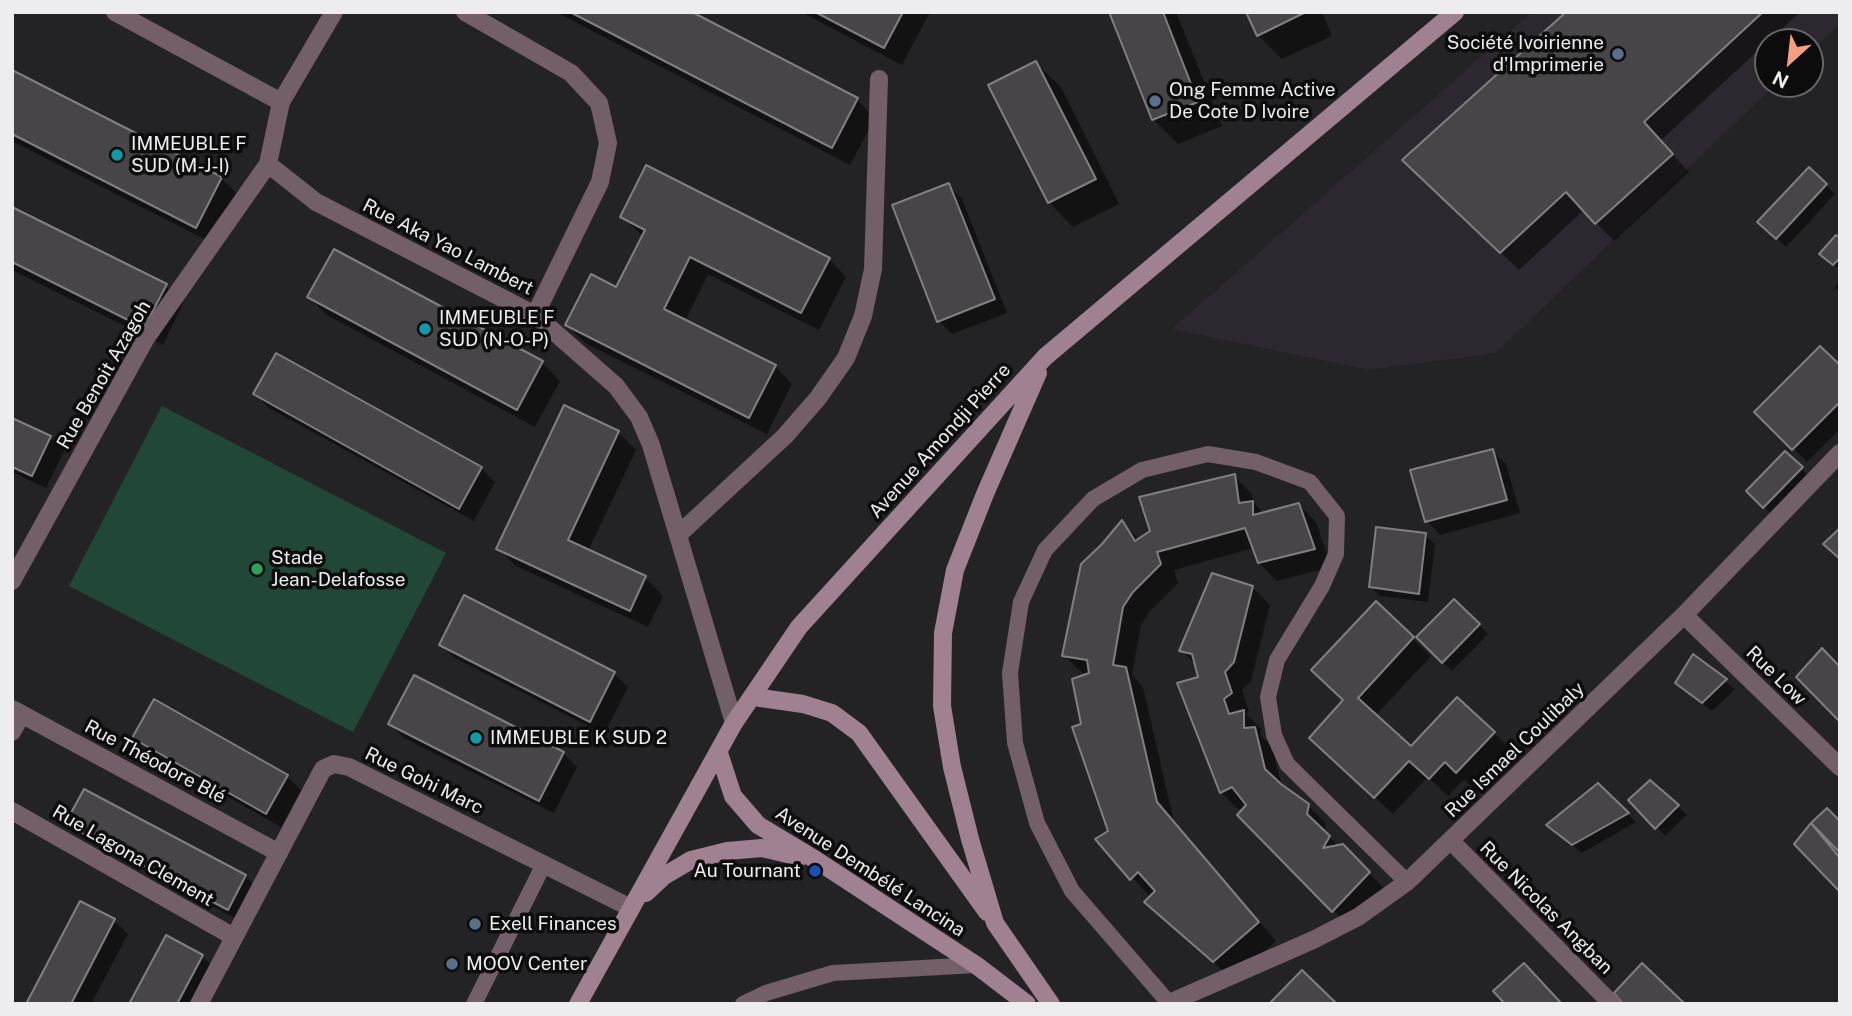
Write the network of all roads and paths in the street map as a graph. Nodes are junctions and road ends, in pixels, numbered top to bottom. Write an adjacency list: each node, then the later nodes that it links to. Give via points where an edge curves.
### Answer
1 (115, 12): 6 (street)
2 (334, 12): 6 (street)
3 (465, 12): 8 (street, via 571,73 598,103 608,143 600,182)
4 (1455, 12): 9 (street, Avenue Amondji Pierre)
5 (879, 79): 11 (street, via 873,269 863,316 846,358 785,436)
6 (281, 102): 7 (street)
7 (268, 163): 8 (street, Rue Aka Yao Lambert, via 316,202); 12 (street, Rue Benoit Azagoh, via 146,338)
8 (535, 315): 11 (street, Rue Aka Yao Lambert, via 615,386 639,417)
9 (1045, 356): 14 (street, Avenue Amondji Pierre, via 799,627); 27 (street, via 955,570 943,633 943,706 952,767)
10 (1840, 453): 13 (street, Rue Ismael Coulibaly)
11 (678, 535): 16 (street, Rue Aka Yao Lambert)
12 (12, 581)
13 (1684, 615): 19 (street, Rue Low); 21 (street, Rue Ismael Coulibaly)
14 (754, 697): 16 (street, Avenue Amondji Pierre); 27 (street, Avenue Dembélé Lancina, via 832,713 859,733)
15 (17, 711): 17 (street); 22 (street, Rue Théodore Blé)
16 (734, 723): 18 (street, Avenue Amondji Pierre)
17 (12, 732)
18 (719, 753): 23 (street, Avenue Dembélé Lancina, via 733,796 758,825); 26 (street, Avenue Amondji Pierre)
19 (1840, 767)
20 (12, 811): 28 (street, Rue Lagona Clement)
21 (1451, 841): 25 (street, Rue Ismael Coulibaly); 37 (street, Rue Nicolas Angban)
22 (279, 852): 24 (street, Rue Gohi Marc, via 323,769 334,764 349,767); 28 (street, Rue Gohi Marc)
23 (816, 860): 26 (street, via 762,848 691,860 664,876); 29 (street, Avenue Dembélé Lancina)
24 (544, 864): 26 (street, Rue Gohi Marc); 32 (lane)
25 (1407, 883): 30 (street, Rue Ismael Coulibaly, via 1358,917 1313,940); 30 (lane, via 1287,764 1274,735 1268,697 1277,660 1336,554 1337,516 1310,482 1256,462 1208,454 1142,470 1093,499 1045,550 1021,601 1010,673 1015,743 1037,823 1072,891)
26 (631, 908): 33 (street, Avenue Amondji Pierre)
27 (995, 923): 36 (street, Avenue Dembélé Lancina)
28 (234, 937): 31 (street, Rue Gohi Marc)
29 (976, 965): 34 (lane, via 833,973); 35 (street, Avenue Dembélé Lancina)
30 (1168, 1003)
31 (199, 1004)
32 (474, 1004)
33 (578, 1004)
34 (743, 1004)
35 (1027, 1004)
36 (1051, 1004)
37 (1612, 1004)

